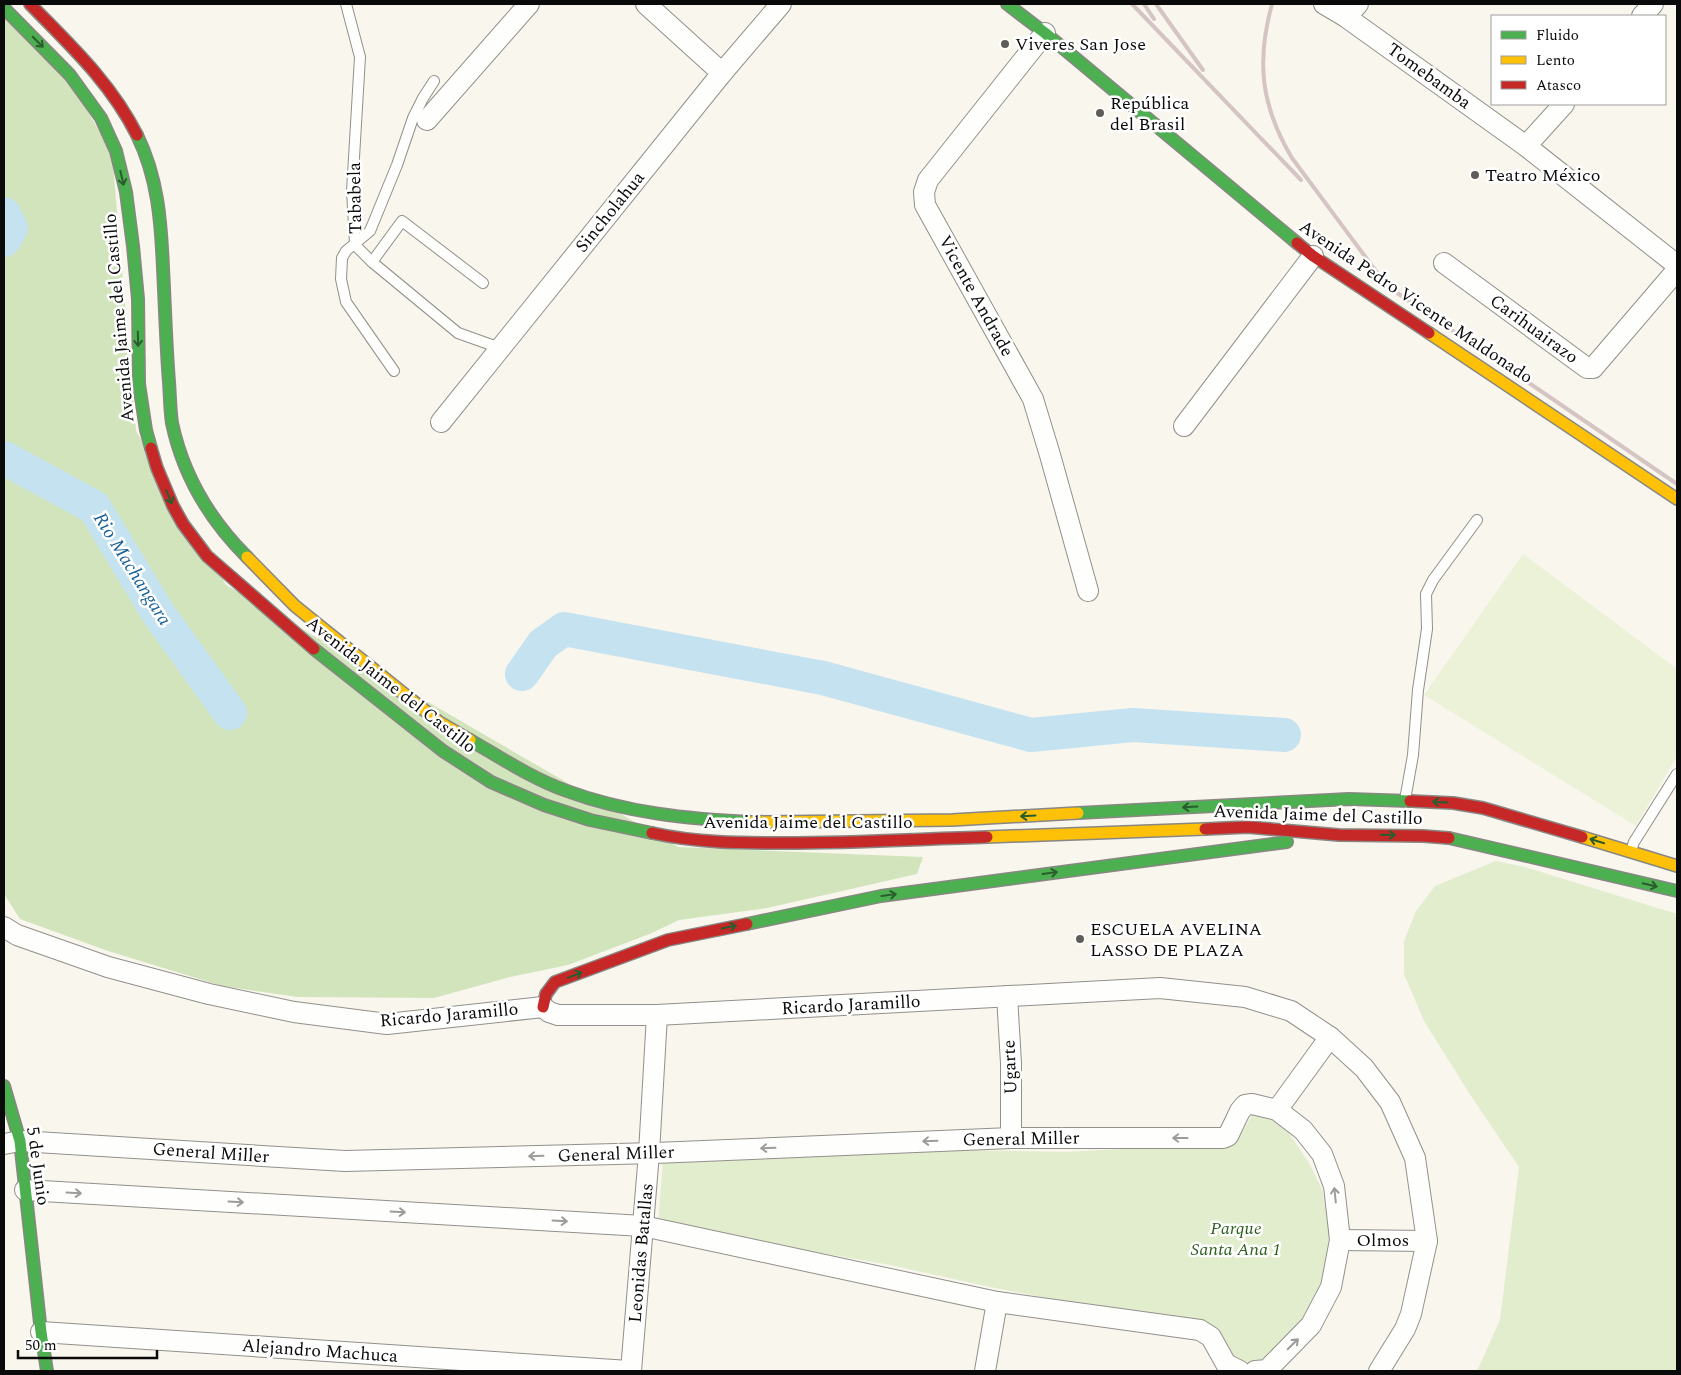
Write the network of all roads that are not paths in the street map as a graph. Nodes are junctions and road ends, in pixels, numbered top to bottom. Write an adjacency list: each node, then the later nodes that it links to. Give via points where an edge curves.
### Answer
1 (30, 4): 33 (main road, Avenida Jaime del Castillo, one-way to 1, via 1302,800 952,820 761,823 656,814 598,801 532,776 439,722 295,606 229,539 208,508 191,481 172,422 158,196 146,153 128,115 97,73)
2 (346, 4): 18 (lane, Tababela, via 360,57 352,191)
3 (529, 4): 16 (street)
4 (646, 4): 13 (street)
5 (781, 4): 13 (street, Sincholahua)
6 (1007, 4): 12 (main road, Avenida Pedro Vicente Maldonado)
7 (1324, 4): 10 (street, Tomebamba)
8 (1653, 4): 11 (street)
9 (4, 8): 34 (main road, Avenida Jaime del Castillo, one-way to 34, via 70,75 101,118 116,152 126,192 133,246 138,298 139,384 146,430 157,468 183,524 207,556 334,666 443,751 492,782 544,805 590,820 684,840 737,844 1248,827)
10 (1352, 11): 17 (street, Tomebamba)
11 (1643, 15)
12 (1046, 33): 19 (main road, Avenida Pedro Vicente Maldonado); 31 (street, Vicente Andrade, via 928,180 924,192 925,205 1033,399)
13 (722, 73): 25 (street, Sincholahua)
14 (434, 81): 18 (lane, via 413,118 370,231)
15 (1563, 105): 17 (street)
16 (427, 120)
17 (1526, 146): 22 (street, Tomebamba)
18 (355, 242): 20 (lane, Tababela); 26 (lane, via 342,258 341,279 346,302)
19 (1313, 256): 28 (street); 29 (main road, Avenida Pedro Vicente Maldonado)
20 (372, 262): 24 (lane, via 402,221); 25 (lane, Tababela, via 458,333)
21 (1444, 263): 23 (street, Carihuairazo, via 1590,369)
22 (1677, 265)
23 (1677, 270)
24 (483, 283)
25 (500, 348): 27 (street, Sincholahua)
26 (394, 371)
27 (441, 422)
28 (1184, 426)
29 (1677, 499)
30 (1477, 520): 33 (lane, via 1426,594 1427,629)
31 (1088, 591)
32 (1677, 774): 35 (lane)
33 (1405, 800): 35 (main road, Avenida Jaime del Castillo, one-way to 33, via 1483,808)
34 (1339, 835): 37 (main road, Avenida Jaime del Castillo, one-way to 37, via 1456,839); 40 (main road, one-way to 34, via 546,994 555,982 668,940 881,896)
35 (1630, 852): 36 (main road, Avenida Jaime del Castillo)
36 (1677, 866)
37 (1677, 891)
38 (4, 927): 40 (street, Ricardo Jaramillo, via 17,935 108,967 294,1012 388,1024)
39 (1007, 996): 41 (street, Ricardo Jaramillo); 42 (street, Ricardo Jaramillo, via 1160,988 1245,997 1291,1011); 45 (street, Ugarte)
40 (543, 1007): 41 (street, Ricardo Jaramillo, via 558,1015)
41 (657, 1015): 47 (street, Leonidas Batallas)
42 (1330, 1037): 44 (street); 51 (street, Ricardo Jaramillo, via 1364,1068 1390,1102 1415,1158)
43 (4, 1086): 46 (main road, 5 de Junio)
44 (1277, 1110): 45 (street, General Miller, one-way to 45, via 1245,1105 1228,1136 1222,1138); 50 (street, one-way to 44, via 1334,1186 1322,1154 1303,1130)
45 (1011, 1138): 47 (street, General Miller, one-way to 47)
46 (12, 1142): 47 (street, General Miller, one-way to 46, via 345,1161); 48 (main road, 5 de Junio)
47 (649, 1153): 49 (street, Leonidas Batallas)
48 (25, 1190): 49 (street, one-way to 49); 53 (main road, 5 de Junio)
49 (643, 1226): 52 (street); 55 (street, Leonidas Batallas)
50 (1340, 1240): 51 (street, Olmos); 58 (street, one-way to 50, via 1311,1325 1331,1287)
51 (1428, 1241): 59 (street, Ricardo Jaramillo, via 1411,1314)
52 (998, 1302): 56 (street); 57 (street, via 1200,1330 1211,1338 1226,1364)
53 (41, 1332): 54 (main road, 5 de Junio); 55 (street, Alejandro Machuca)
54 (47, 1371)
55 (630, 1371)
56 (985, 1371)
57 (1240, 1371)
58 (1263, 1371)
59 (1379, 1371)

